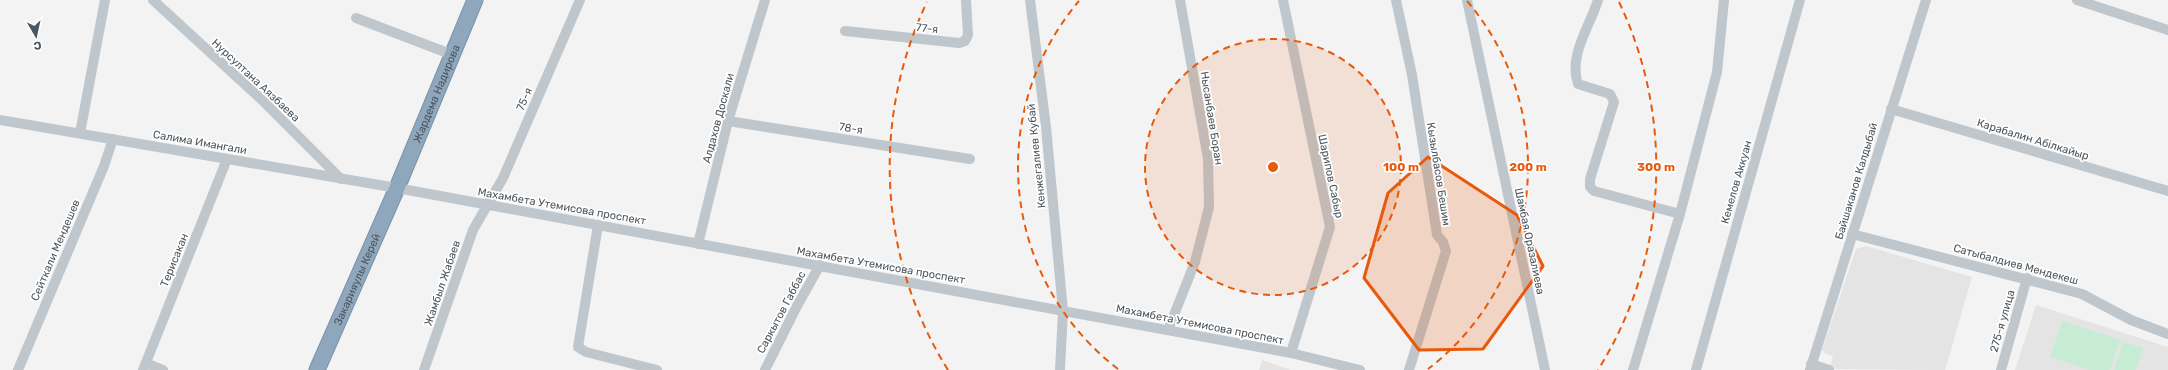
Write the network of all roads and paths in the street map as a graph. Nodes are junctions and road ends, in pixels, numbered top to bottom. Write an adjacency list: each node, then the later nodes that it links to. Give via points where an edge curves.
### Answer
1 (105, 0): 24 (street)
2 (153, 0): 28 (street, Нурсултана Аязбаева, via 261,99)
3 (475, 0): 20 (highway, Жардема Надирова)
4 (580, 0): 31 (street, 75-я, via 502,178)
5 (765, 0): 23 (street, Алдахов Доскали)
6 (966, 0): 19 (street, 77-я, via 968,35 965,41 959,43)
7 (1030, 0): 38 (street, Кенжегалиев Кубай, via 1046,127)
8 (1180, 0): 39 (street, Нысанбаев Боран, via 1208,158 1209,207 1195,262)
9 (1283, 0): 41 (street, Шарипов Сабыр, via 1330,227)
10 (1396, 0): 52 (street, Кызылбасов Бешим, via 1412,75 1437,235 1443,242 1446,252)
11 (1467, 0): 53 (street, Шамбая Оразалиева)
12 (1598, 0): 32 (street, via 1576,59 1576,78 1578,84 1610,94 1614,102 1590,179 1590,187 1594,191)
13 (1724, 0): 32 (street, via 1717,72)
14 (1800, 0): 55 (street, Кемелов Аккуан)
15 (1926, 0): 21 (street, Байшаканов Калдыбай)
16 (2077, 0): 18 (street)
17 (356, 18): 20 (street)
18 (2168, 30)
19 (845, 31)
20 (453, 55): 29 (highway, Жардема Надирова)
21 (1891, 109): 30 (street, Карабалин Абілкайыр); 34 (street, Байшаканов Калдыбай)
22 (0, 120): 24 (street, Салима Имангали)
23 (728, 121): 27 (street, 78-я); 35 (street, Алдахов Доскали)
24 (80, 133): 25 (street, Салима Имангали)
25 (113, 139): 26 (street, Салима Имангали); 44 (street, Сейткали Мендешев)
26 (227, 159): 28 (street, Салима Имангали); 42 (street, Терисакан)
27 (970, 159)
28 (341, 179): 29 (street, Салима Имангали)
29 (397, 188): 31 (street, Махамбета Утемисова проспект); 46 (highway, Закарияулы Керей)
30 (2168, 191)
31 (487, 205): 33 (street, Махамбета Утемисова проспект); 47 (street, Жамбыл Жабаев, via 473,230)
32 (1680, 214): 54 (street)
33 (598, 225): 35 (street, Махамбета Утемисова проспект); 48 (street, via 578,347 586,352)
34 (1852, 234): 37 (street, Сатыбалдиев Мендекеш); 43 (street, Байшаканов Калдыбай)
35 (698, 244): 36 (street, Махамбета Утемисова проспект)
36 (820, 265): 38 (street, Махамбета Утемисова проспект); 49 (street, Саркытов Габбас)
37 (2027, 278): 40 (street, Сатыбалдиев Мендекеш, via 2082,294 2131,320); 57 (street, 275-я улица)
38 (1063, 311): 39 (street, Махамбета Утемисова проспект); 50 (street, Кенжегалиев Кубай)
39 (1168, 330): 41 (street, Махамбета Утемисова проспект)
40 (2168, 334)
41 (1290, 353): 51 (street, Махамбета Утемисова проспект)
42 (145, 366): 45 (street)
43 (1811, 367): 56 (street)
44 (18, 370)
45 (163, 370)
46 (317, 370)
47 (424, 370)
48 (657, 370)
49 (765, 370)
50 (1060, 370)
51 (1360, 370)
52 (1409, 370)
53 (1545, 370)
54 (1633, 370)
55 (1696, 370)
56 (1829, 370)
57 (2001, 370)

